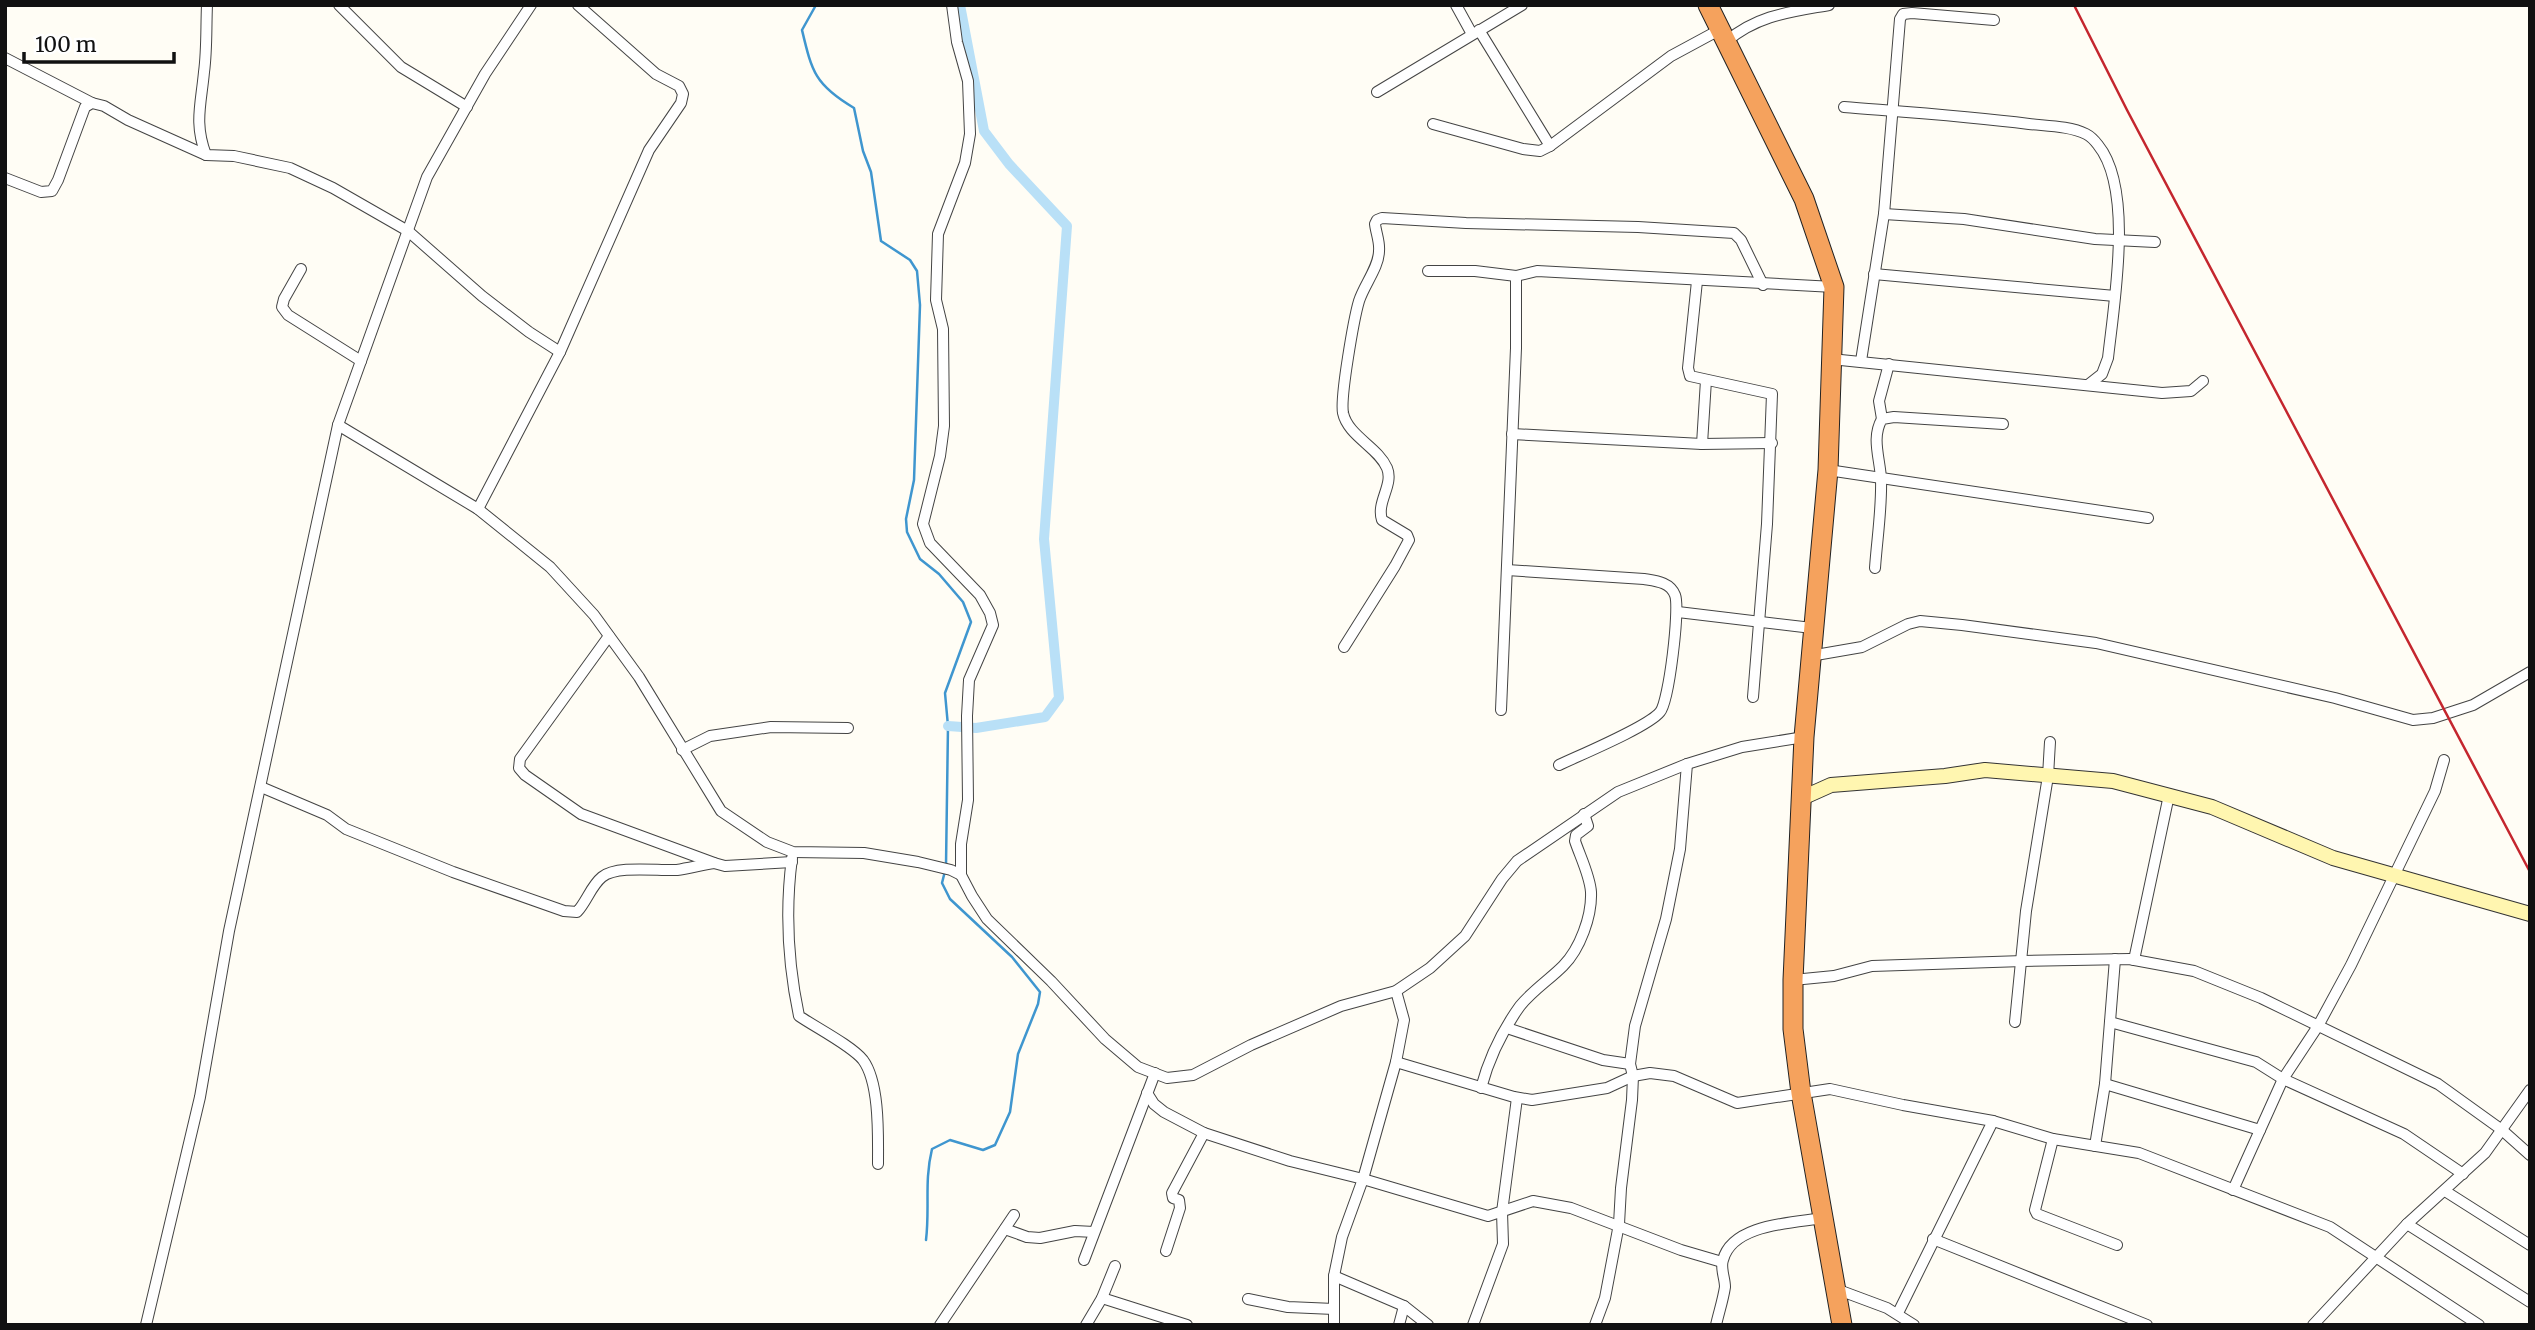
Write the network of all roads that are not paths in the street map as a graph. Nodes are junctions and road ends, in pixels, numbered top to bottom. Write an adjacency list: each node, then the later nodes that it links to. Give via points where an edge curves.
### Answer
1 (207, 5): 21 (street, via 198,115)
2 (338, 5): 16 (street, via 401,67)
3 (531, 5): 16 (street)
4 (578, 5): 35 (street, via 656,74 679,86 683,94 649,150)
5 (952, 5): 78 (street, via 968,81 970,134 965,163 938,234 936,300 943,329 944,426 923,524 930,543 980,595 993,625 969,680 968,800)
6 (1456, 5): 11 (street)
7 (1522, 5): 11 (street)
8 (1708, 5): 12 (highway)
9 (1829, 5): 12 (street, via 1758,20)
10 (1994, 20): 18 (street, via 1903,14)
11 (1475, 32): 14 (street); 20 (street)
12 (1724, 35): 20 (street, via 1671,56); 33 (highway, via 1804,199)
13 (5, 58): 15 (street)
14 (1377, 92)
15 (92, 103): 21 (street); 22 (street, via 85,107 52,191 41,192)
16 (467, 107): 24 (street, via 427,177)
17 (1844, 107): 18 (street)
18 (1892, 111): 23 (street); 25 (street, via 1984,118 2087,135 2109,162 2117,188)
19 (1433, 124): 20 (street, via 1523,149)
20 (1550, 146)
21 (206, 155): 24 (street, via 290,168)
22 (5, 178)
23 (1884, 214): 25 (street, via 1964,219); 29 (street)
24 (408, 231): 35 (street, via 482,296); 37 (street)
25 (2118, 241): 26 (street); 34 (street)
26 (2155, 242)
27 (300, 270): 37 (street, via 282,307)
28 (1428, 271): 30 (street)
29 (1874, 274): 34 (street); 38 (street)
30 (1516, 276): 31 (street, via 1537,271); 46 (street)
31 (1697, 281): 32 (street); 40 (street, via 1689,368 1690,376)
32 (1763, 285): 33 (street); 59 (street, via 1734,233 1377,220 1379,254 1359,302 1343,414 1388,469 1380,504 1382,520 1409,540)
33 (1833, 287): 36 (highway)
34 (2115, 296): 42 (street, via 2105,368)
35 (560, 352): 51 (street)
36 (1831, 359): 38 (street); 49 (highway)
37 (361, 361): 45 (street)
38 (1861, 361): 39 (street)
39 (1889, 364): 42 (street); 43 (street, via 1879,401)
40 (1706, 380): 47 (street, via 1772,394); 48 (street)
41 (2203, 381): 42 (street, via 2191,391 2162,393)
42 (2088, 385)
43 (1882, 419): 44 (street); 50 (street, via 1876,443)
44 (2003, 424)
45 (338, 425): 51 (street); 72 (street)
46 (1512, 434): 48 (street); 54 (street)
47 (1772, 443): 48 (street); 56 (street)
48 (1702, 444)
49 (1828, 470): 50 (street); 57 (highway)
50 (1881, 479): 52 (street); 53 (street)
51 (478, 509): 58 (street, via 550,567)
52 (2148, 518)
53 (1875, 568)
54 (1507, 570): 55 (street, via 1661,581 1675,594); 63 (street)
55 (1678, 612): 56 (street); 70 (street, via 1660,712)
56 (1761, 624): 57 (street); 62 (street)
57 (1812, 628): 60 (highway)
58 (609, 636): 67 (street); 77 (street, via 520,759 519,768 581,814)
59 (1344, 647)
60 (1810, 656): 61 (street, via 1862,647 1920,621 1952,624 2096,643 2413,720 2473,705); 65 (highway)
61 (2530, 671)
62 (1754, 697)
63 (1501, 710)
64 (848, 728): 67 (street, via 771,727 710,736)
65 (1804, 737): 69 (street, via 1742,747); 74 (highway)
66 (2050, 742): 71 (street)
67 (682, 750): 76 (street, via 720,811)
68 (2444, 760): 79 (street)
69 (1687, 764): 75 (street, via 1618,792); 91 (street, via 1680,849 1666,919 1635,1026)
70 (1559, 765)
71 (2048, 776): 73 (street, via 2113,781); 74 (street, via 1985,770 1831,785); 83 (street)
72 (261, 786): 77 (street, via 327,815 346,830 564,911 577,912 604,875); 135 (street, via 200,1097)
73 (2169, 795): 79 (street, via 2212,807 2333,858); 82 (street)
74 (1802, 798): 84 (highway)
75 (1584, 814): 85 (street, via 1517,860 1465,936); 89 (street, via 1588,826 1575,841 1591,891 1577,946 1564,965 1521,1005)
76 (792, 857): 77 (street, via 725,866); 78 (street, via 864,853); 107 (street, via 790,976 799,1016 863,1060 879,1123)
77 (715, 863)
78 (956, 872): 92 (street, via 987,919 1105,1039 1138,1067)
79 (2394, 874): 80 (street); 88 (street)
80 (2530, 914)
81 (2115, 959): 82 (street); 83 (street); 87 (street)
82 (2134, 960): 88 (street, via 2194,971)
83 (2022, 961): 84 (street, via 1872,966); 86 (street)
84 (1793, 980): 98 (highway)
85 (1396, 991): 90 (street, via 1404,1020); 92 (street, via 1341,1006 1193,1075)
86 (2015, 1022)
87 (2110, 1022): 93 (street, via 2256,1062); 94 (street)
88 (2318, 1026): 93 (street); 102 (street, via 2438,1084)
89 (1507, 1027): 91 (street); 95 (street, via 1489,1060)
90 (1396, 1062): 95 (street); 109 (street)
91 (1632, 1070): 98 (street, via 1674,1076 1737,1104); 99 (street, via 1607,1088 1532,1100); 115 (street)
92 (1155, 1073): 97 (street)
93 (2283, 1079): 101 (street); 108 (street, via 2404,1134)
94 (2105, 1084): 101 (street); 105 (street)
95 (1481, 1088): 99 (street)
96 (2530, 1090): 102 (street)
97 (1147, 1093): 103 (street, via 1164,1112); 118 (street)
98 (1801, 1093): 100 (street, via 1830,1089); 114 (highway)
99 (1517, 1098): 112 (street)
100 (1993, 1121): 104 (street); 119 (street)
101 (2260, 1130): 110 (street)
102 (2502, 1130): 106 (street); 108 (street)
103 (1204, 1133): 109 (street); 122 (street, via 1172,1193 1180,1208)
104 (2053, 1139): 105 (street); 120 (street, via 2037,1214)
105 (2095, 1146): 110 (street, via 2138,1153)
106 (2530, 1154)
107 (878, 1164)
108 (2463, 1174): 111 (street)
109 (1363, 1179): 112 (street, via 1466,1211 1488,1216); 127 (street, via 1342,1237)
110 (2233, 1189): 123 (street, via 2330,1227)
111 (2445, 1191): 116 (street); 121 (street)
112 (1502, 1212): 115 (street, via 1533,1202 1572,1208); 142 (street, via 1503,1244)
113 (1014, 1215): 117 (street)
114 (1823, 1218): 125 (street, via 1744,1234 1731,1243); 128 (highway)
115 (1619, 1224): 125 (street); 143 (street)
116 (2407, 1224): 123 (street); 131 (street)
117 (1005, 1229): 118 (street, via 1040,1238); 136 (street)
118 (1094, 1232): 124 (street)
119 (1933, 1239): 134 (street); 147 (street)
120 (2117, 1245)
121 (2530, 1245)
122 (1166, 1251)
123 (2376, 1256): 148 (street); 149 (street)
124 (1084, 1260)
125 (1722, 1262): 144 (street, via 1725,1284)
126 (1115, 1266): 129 (street)
127 (1334, 1276): 132 (street); 133 (street)
128 (1836, 1289): 134 (street); 145 (highway)
129 (1102, 1298): 137 (street); 138 (street)
130 (1248, 1299): 133 (street)
131 (2530, 1302)
132 (1404, 1306): 140 (street); 141 (street)
133 (1334, 1309): 139 (street)
134 (1898, 1313): 146 (street)
135 (146, 1325)
136 (940, 1325)
137 (1086, 1325)
138 (1187, 1325)
139 (1334, 1325)
140 (1399, 1325)
141 (1428, 1325)
142 (1473, 1325)
143 (1595, 1325)
144 (1716, 1325)
145 (1842, 1325)
146 (1914, 1325)
147 (2147, 1325)
148 (2313, 1325)
149 (2479, 1325)

